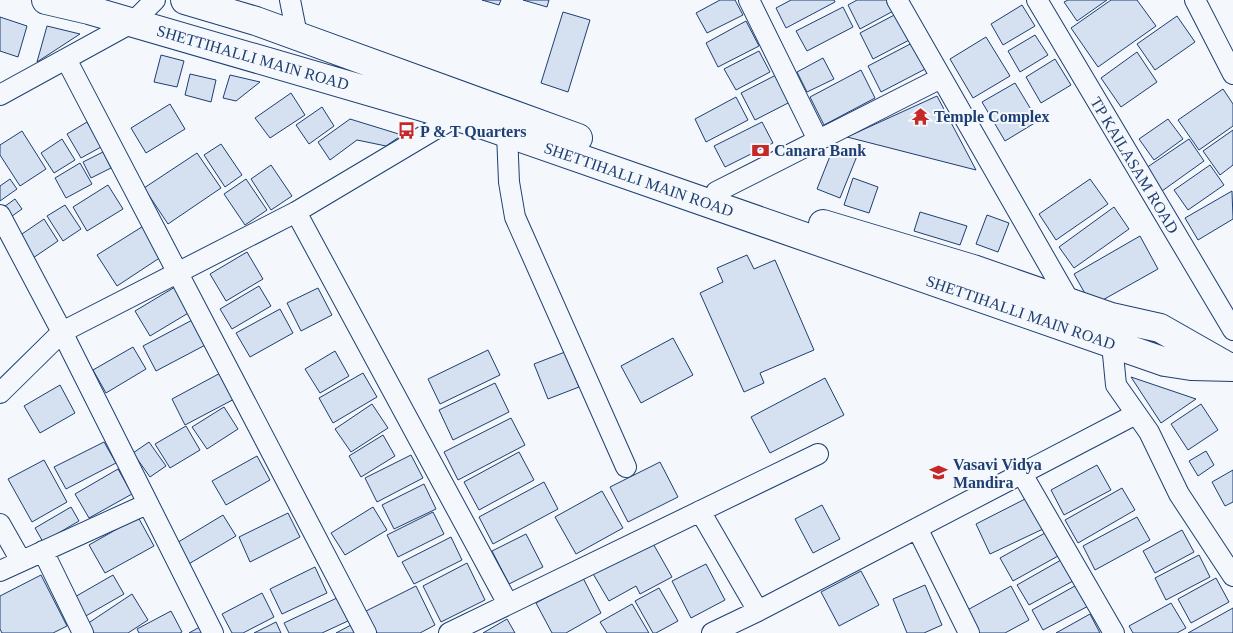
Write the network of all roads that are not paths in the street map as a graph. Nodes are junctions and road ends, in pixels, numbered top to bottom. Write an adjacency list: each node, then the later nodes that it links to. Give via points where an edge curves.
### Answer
1 (46, 0): 9 (main road, SHETTIHALLI MAIN ROAD)
2 (155, 0): 9 (street)
3 (185, 0): 10 (main road, SHETTIHALLI MAIN ROAD, via 256,20)
4 (290, 0): 10 (street)
5 (749, 0): 17 (street)
6 (897, 0): 13 (street)
7 (1037, 0): 23 (street, TP KAILASAM ROAD)
8 (1195, 0): 12 (street)
9 (133, 22): 11 (street); 15 (main road, SHETTIHALLI MAIN ROAD)
10 (297, 36): 15 (main road, SHETTIHALLI MAIN ROAD)
11 (66, 59): 14 (street); 21 (street)
12 (1232, 70)
13 (941, 78): 17 (street); 22 (street)
14 (0, 95)
15 (468, 109): 16 (main road, SHETTIHALLI MAIN ROAD); 18 (main road, SHETTIHALLI MAIN ROAD, via 568,134); 19 (street)
16 (507, 132): 22 (main road, SHETTIHALLI MAIN ROAD); 30 (street, via 509,182 515,217)
17 (818, 140): 18 (street)
18 (716, 192): 22 (main road, SHETTIHALLI MAIN ROAD, via 973,269)
19 (296, 212): 21 (street); 40 (street)
20 (0, 215): 24 (street)
21 (177, 272): 24 (street); 45 (street)
22 (1069, 316): 25 (main road, SHETTIHALLI MAIN ROAD); 26 (main road, SHETTIHALLI MAIN ROAD, via 1112,316 1160,328)
23 (1233, 330)
24 (62, 332): 27 (street); 32 (street)
25 (1112, 344): 26 (main road, SHETTIHALLI MAIN ROAD, via 1165,362); 28 (street, via 1116,385)
26 (1230, 367)
27 (0, 392)
28 (1136, 414): 31 (street); 39 (street, via 1149,432 1179,494)
29 (818, 454): 33 (street)
30 (626, 467)
31 (1022, 474): 35 (street); 48 (street)
32 (147, 504): 36 (street); 44 (street)
33 (700, 511): 40 (street); 41 (street)
34 (0, 524): 37 (street)
35 (917, 528): 41 (street); 42 (street)
36 (43, 551): 37 (street); 43 (street)
37 (21, 561): 38 (street)
38 (0, 571)
39 (1233, 576)
40 (508, 604): 46 (street)
41 (752, 621): 47 (street)
42 (964, 631)
43 (83, 633)
44 (213, 633)
45 (366, 633)
46 (449, 633)
47 (712, 633)
48 (1114, 633)

